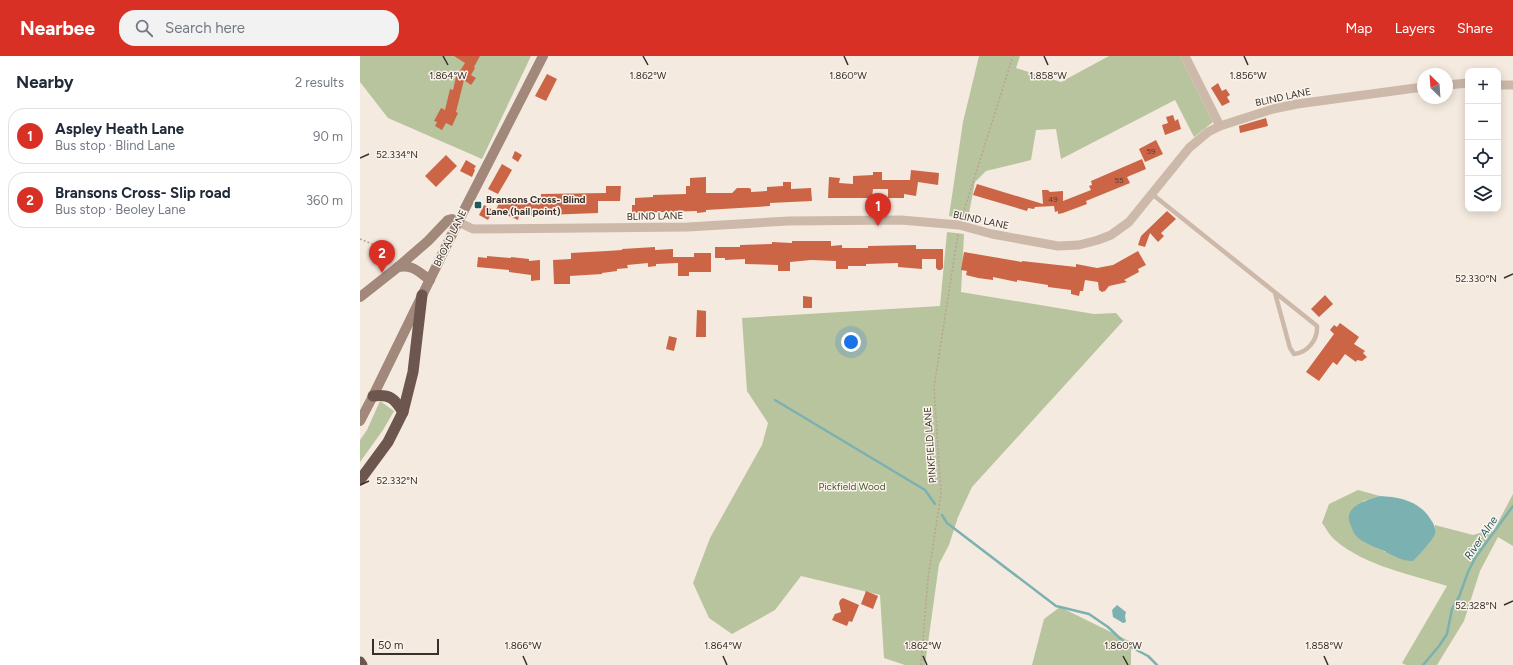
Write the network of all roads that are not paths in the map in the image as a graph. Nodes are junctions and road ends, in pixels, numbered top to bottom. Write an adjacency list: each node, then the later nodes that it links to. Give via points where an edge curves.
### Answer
1 (543, 56): 10 (main road, BROAD LANE)
2 (1185, 56): 8 (street)
3 (1465, 83): 4 (street)
4 (1453, 84)
5 (1501, 85): 6 (street)
6 (1513, 85)
7 (1417, 88): 8 (street, BLIND LANE, via 1273,109)
8 (1220, 126): 9 (street, BLIND LANE, via 1208,132 1189,148)
9 (1152, 194): 10 (street, BLIND LANE, via 1128,222 1111,235 1079,245 1058,246 959,225 901,220 788,221 688,227 473,229); 13 (lane)
10 (458, 222): 11 (main road, via 448,220); 12 (main road, BROAD LANE)
11 (398, 267): 12 (main road, via 411,267); 15 (main road)
12 (430, 280): 14 (main road, BROAD LANE)
13 (1275, 293): 13 (lane, via 1317,326 1318,334 1302,353 1294,354 1290,348)
14 (422, 295): 16 (main road, BROAD LANE); 17 (highway, via 413,372)
15 (360, 297)
16 (373, 396): 17 (highway, via 390,397); 18 (main road, BROAD LANE)
17 (402, 412): 19 (highway, via 388,442)
18 (360, 420)
19 (360, 480)

